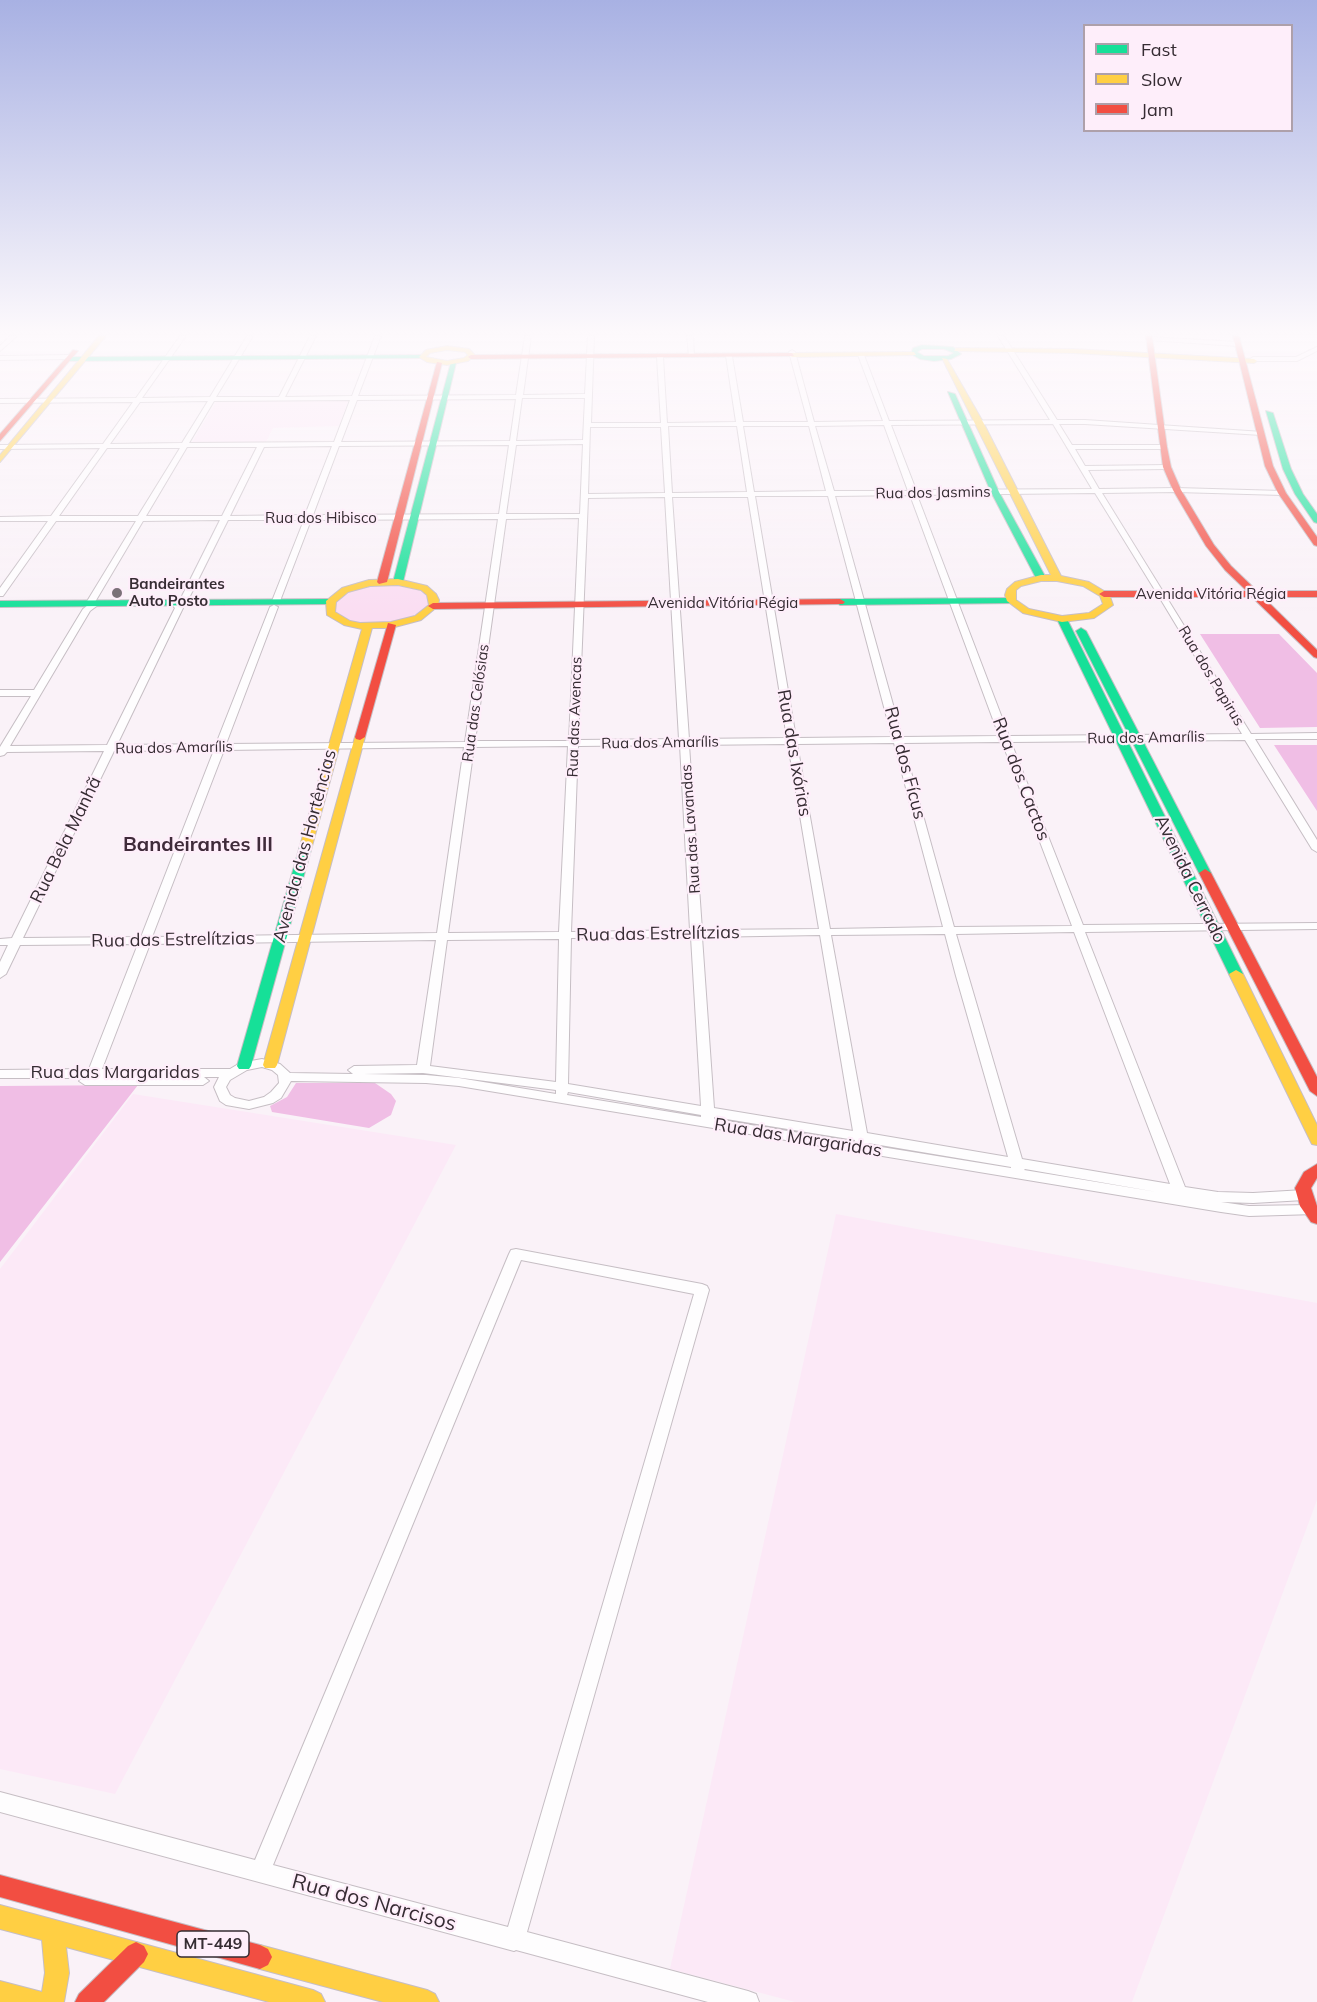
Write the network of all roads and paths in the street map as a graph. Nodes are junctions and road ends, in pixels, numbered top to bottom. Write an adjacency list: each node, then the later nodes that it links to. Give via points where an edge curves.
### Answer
1 (15, 429): 26 (street)
2 (21, 429): 26 (street)
3 (112, 429): 27 (street)
4 (195, 429): 28 (street)
5 (343, 429): 25 (street)
6 (430, 429): 23 (street)
7 (515, 429): 21 (street, Rua das Celósias)
8 (587, 429): 22 (street, Rua das Avencas)
9 (665, 429): 41 (street, Rua das Lavandas)
10 (740, 429): 42 (street, Rua das Ixórias)
11 (814, 429): 40 (street, Rua dos Fícus)
12 (889, 429): 38 (street, Rua dos Cactos)
13 (967, 429): 36 (street)
14 (983, 429): 37 (street)
15 (1059, 429): 29 (street, Rua dos Papirus)
16 (1160, 429): 30 (street)
17 (1209, 429): 20 (street)
18 (1260, 429): 20 (street)
19 (1273, 429): 52 (street, via 1287,470)
20 (1261, 433): 39 (street, via 1269,466)
21 (513, 442): 22 (street); 23 (street); 46 (street, Rua das Celósias)
22 (587, 442): 43 (street, Rua das Avencas)
23 (426, 443): 25 (street); 45 (street)
24 (262, 444): 25 (street); 28 (street); 49 (street, Rua Bela Manhã)
25 (337, 444): 47 (street)
26 (5, 445): 27 (street); 31 (street)
27 (102, 445): 28 (street); 51 (street)
28 (185, 445): 48 (street)
29 (1070, 447): 30 (street); 33 (street, Rua dos Papirus)
30 (1163, 447): 32 (street)
31 (0, 460)
32 (1167, 467): 33 (street); 34 (street)
33 (1082, 468): 35 (street, Rua dos Papirus)
34 (1177, 490): 35 (street, Rua dos Jasmins); 39 (street, Rua dos Jasmins); 61 (street, via 1210,546)
35 (1098, 491): 37 (street, Rua dos Jasmins); 65 (street, Rua dos Papirus)
36 (995, 492): 37 (street, Rua dos Jasmins); 38 (street, Rua dos Jasmins); 54 (street)
37 (1012, 492): 55 (street)
38 (913, 493): 40 (street, Rua dos Jasmins); 62 (street, Rua dos Cactos)
39 (1282, 493): 53 (street)
40 (832, 494): 42 (street, Rua dos Jasmins); 67 (street, Rua dos Fícus)
41 (669, 495): 42 (street, Rua dos Jasmins); 43 (street, Rua dos Jasmins); 70 (street, Rua das Lavandas)
42 (752, 495): 68 (street, Rua das Ixórias)
43 (584, 496): 44 (street, Rua das Avencas)
44 (582, 516): 46 (street, Rua dos Hibisco); 69 (street, Rua das Avencas)
45 (407, 517): 46 (street, Rua dos Hibisco); 47 (street, Rua dos Hibisco); 57 (street); 58 (street)
46 (502, 517): 71 (street, Rua das Celósias)
47 (309, 518): 49 (street, Rua dos Hibisco); 74 (street)
48 (141, 519): 49 (street, Rua dos Hibisco); 51 (street, Rua dos Hibisco); 77 (street)
49 (225, 519): 76 (street, Rua Bela Manhã)
50 (0, 520): 51 (street, Rua dos Hibisco)
51 (50, 520): 56 (street); 59 (street)
52 (1317, 520)
53 (1317, 543)
54 (1041, 578): 55 (street); 63 (street, via 1018,584 1012,589)
55 (1057, 578): 64 (street, via 1086,584)
56 (0, 581)
57 (382, 582): 58 (street); 75 (street, via 345,590)
58 (398, 582): 72 (street, via 423,588)
59 (0, 594)
60 (1317, 594): 61 (street, Avenida Vitória Régia)
61 (1258, 597): 65 (street, Avenida Vitória Régia); 66 (street, Avenida Vitória Régia); 82 (street)
62 (953, 598): 63 (street, Avenida Vitória Régia); 67 (street, Avenida Vitória Régia); 89 (street, Rua dos Cactos)
63 (1011, 598): 79 (street, via 1026,611)
64 (1106, 598): 65 (street, Avenida Vitória Régia); 79 (street, via 1106,608 1097,614)
65 (1164, 598): 86 (street, Rua dos Papirus)
66 (1317, 598)
67 (861, 599): 68 (street, Avenida Vitória Régia); 90 (street, Rua dos Fícus)
68 (768, 600): 70 (street, Avenida Vitória Régia); 91 (street, Rua das Ixórias)
69 (580, 601): 70 (street, Avenida Vitória Régia); 71 (street, Avenida Vitória Régia); 93 (street, Rua das Avencas)
70 (675, 601): 92 (street, Rua das Lavandas)
71 (490, 602): 72 (street, Avenida Vitória Régia); 94 (street, Rua das Celósias)
72 (434, 603): 80 (street, via 418,618)
73 (0, 604): 77 (street)
74 (275, 604): 75 (street); 76 (street); 97 (street)
75 (330, 604): 81 (street, via 330,613 336,618)
76 (181, 605): 77 (street); 98 (street, Rua Bela Manhã)
77 (89, 606): 78 (street); 83 (street)
78 (0, 609)
79 (1068, 619): 87 (street, Avenida Cerrado); 88 (street, Avenida Cerrado)
80 (391, 625): 81 (street); 96 (street, Avenida das Hortências)
81 (368, 626): 95 (street, Avenida das Hortências)
82 (1317, 655)
83 (36, 695): 84 (street); 99 (street)
84 (0, 696)
85 (1317, 736): 86 (street, Rua dos Amarílis)
86 (1247, 737): 88 (street, Rua dos Amarílis); 100 (street, Rua dos Papirus)
87 (1120, 738): 88 (street, Rua dos Amarílis); 89 (street, Rua dos Amarílis); 102 (street, Avenida Cerrado)
88 (1137, 738): 103 (street, Avenida Cerrado)
89 (1005, 739): 90 (street, Rua dos Amarílis); 104 (street, Rua dos Cactos)
90 (898, 740): 91 (street, Rua dos Amarílis); 105 (street, Rua dos Fícus)
91 (792, 741): 92 (street, Rua dos Amarílis); 106 (street, Rua das Ixórias)
92 (686, 742): 93 (street, Rua dos Amarílis); 107 (street, Rua das Lavandas)
93 (574, 744): 94 (street, Rua dos Amarílis); 108 (street, Rua das Avencas)
94 (470, 745): 96 (street, Rua dos Amarílis); 109 (street, Rua das Celósias)
95 (333, 746): 96 (street, Rua dos Amarílis); 97 (street, Rua dos Amarílis); 110 (street, Avenida das Hortências)
96 (357, 746): 111 (street, Avenida das Hortências)
97 (220, 747): 98 (street, Rua dos Amarílis); 112 (street)
98 (111, 748): 99 (street, Rua dos Amarílis); 114 (street, Rua Bela Manhã)
99 (1, 752)
100 (1317, 849)
101 (1317, 926): 103 (street, Rua das Estrelítzias)
102 (1213, 927): 103 (street, Rua das Estrelítzias); 104 (street, Rua das Estrelítzias); 126 (street, Avenida Cerrado)
103 (1234, 927): 123 (street, Avenida Cerrado)
104 (1078, 929): 105 (street, Rua das Estrelítzias); 131 (street, Rua dos Cactos)
105 (950, 930): 106 (street, Rua das Estrelítzias); 128 (street, Rua dos Fícus)
106 (825, 932): 107 (street, Rua das Estrelítzias); 127 (street, Rua das Ixórias)
107 (698, 934): 108 (street, Rua das Estrelítzias); 125 (street, Rua das Lavandas)
108 (566, 935): 109 (street, Rua das Estrelítzias); 124 (street, Rua das Avencas)
109 (443, 937): 111 (street, Rua das Estrelítzias); 117 (street, Rua das Celósias)
110 (280, 939): 111 (street, Rua das Estrelítzias); 112 (street, Rua das Estrelítzias); 116 (street, Avenida das Hortências)
111 (304, 939): 118 (street, Avenida das Hortências)
112 (146, 940): 114 (street, Rua das Estrelítzias); 120 (street)
113 (0, 942): 114 (street, Rua das Estrelítzias)
114 (15, 942): 115 (street, Rua Bela Manhã)
115 (0, 974)
116 (244, 1066): 118 (street); 121 (street)
117 (423, 1069): 118 (street, Rua das Margaridas); 124 (street, Rua das Margaridas)
118 (279, 1071): 121 (street, via 285,1083 276,1095 249,1105 225,1098 220,1087); 124 (street, Rua das Margaridas, via 426,1079)
119 (0, 1074): 120 (street, Rua das Margaridas)
120 (93, 1077): 121 (street, Rua das Margaridas); 122 (street, Rua das Margaridas)
121 (226, 1077)
122 (0, 1081)
123 (1317, 1091)
124 (562, 1093): 125 (street, Rua das Margaridas)
125 (708, 1117): 127 (street, Rua das Margaridas)
126 (1317, 1140)
127 (861, 1143): 128 (street, Rua das Margaridas)
128 (1018, 1169): 131 (street, Rua das Margaridas)
129 (1317, 1169): 130 (street, via 1305,1182)
130 (1304, 1195): 131 (street, Rua das Margaridas); 132 (street)
131 (1182, 1196): 132 (street, Rua das Margaridas, via 1249,1211)
132 (1314, 1214)
133 (0, 1802): 134 (street, Rua dos Narcisos)
134 (260, 1872): 138 (street, Rua dos Narcisos); 138 (street, via 516,1254 702,1290)
135 (0, 1886): 145 (street, MT-449)
136 (0, 1917): 137 (street, MT-449)
137 (53, 1931): 139 (street, MT-449); 142 (street, via 57,1973)
138 (514, 1941): 146 (street, Rua dos Narcisos)
139 (136, 1954): 143 (street); 144 (street, MT-449)
140 (0, 1993): 141 (street)
141 (37, 2002)
142 (52, 2002)
143 (87, 2002)
144 (313, 2002)
145 (427, 2002)
146 (748, 2002)

